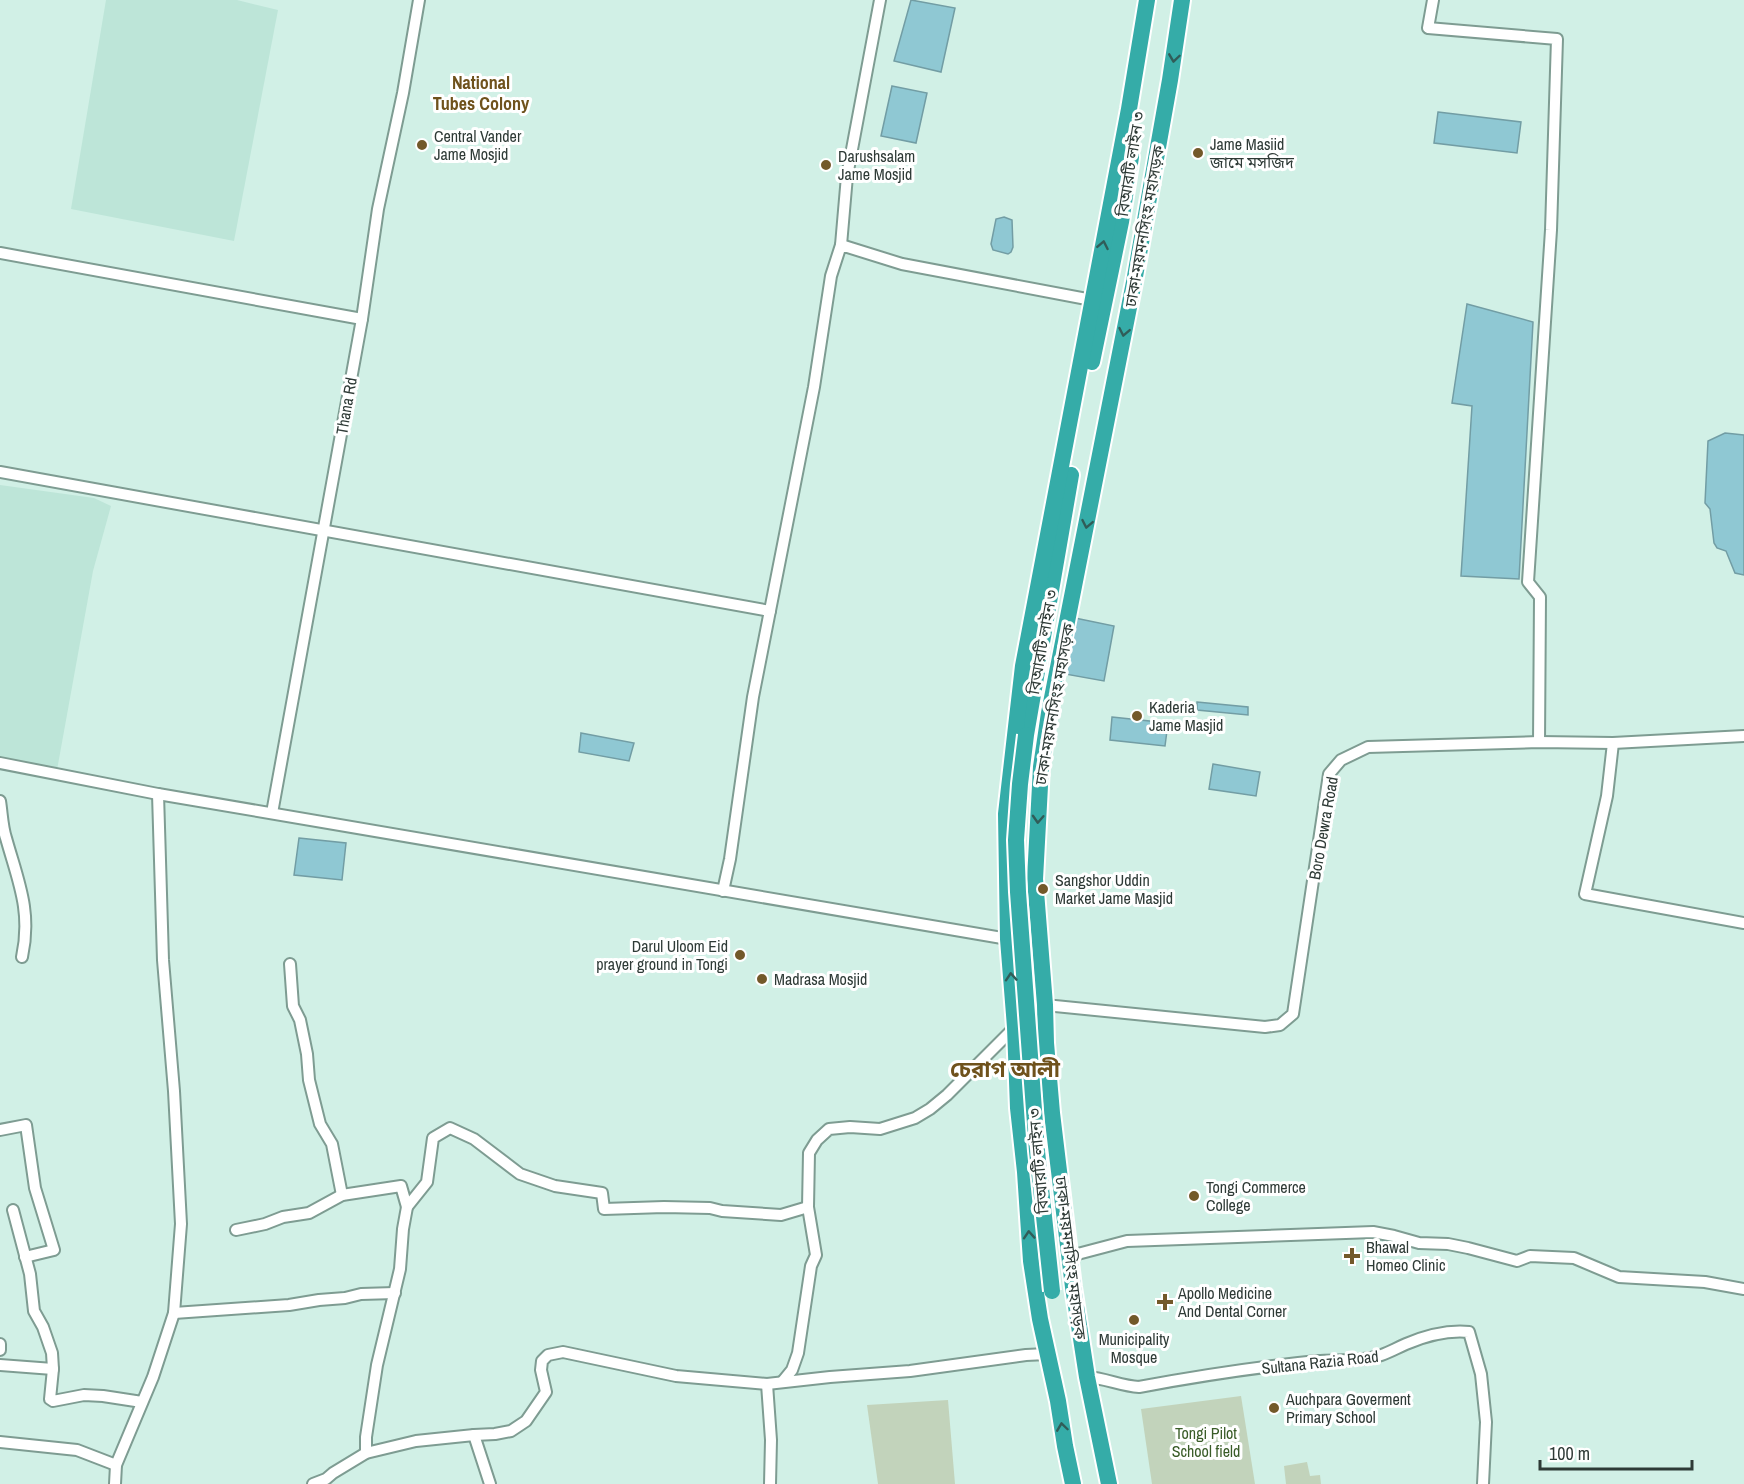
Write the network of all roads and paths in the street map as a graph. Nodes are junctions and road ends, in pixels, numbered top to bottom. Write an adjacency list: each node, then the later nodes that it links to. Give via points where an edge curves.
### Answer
1 (419, 0): 10 (street, Thana Rd, via 378,209)
2 (880, 0): 7 (street, via 847,176)
3 (1147, 0): 9 (highway, ঢাকা-ময়মনসিংহ মহাসড়ক, one-way to 3)
4 (1156, 0): 37 (highway, বিআরটি লাইন ৩, bridge, via 1121,222 1079,426 1020,784 1018,892 1037,1151)
5 (1182, 0): 26 (highway, ঢাকা-ময়মনসিংহ মহাসড়ক, one-way to 26, via 1134,282 1041,767 1035,879)
6 (1433, 0): 15 (street, via 1428,28 1557,39 1551,230 1528,582 1540,597)
7 (841, 245): 9 (street, via 902,264); 13 (street, via 831,276 814,387)
8 (0, 253): 10 (street)
9 (1092, 300): 23 (highway, ঢাকা-ময়মনসিংহ মহাসড়ক, via 1023,666 1006,814)
10 (362, 319): 12 (street, Thana Rd)
11 (0, 472): 12 (street)
12 (323, 531): 13 (street); 20 (street, Thana Rd)
13 (770, 611): 21 (street)
14 (1744, 736): 16 (street, Boro Dewra Road)
15 (1539, 742): 16 (street, Boro Dewra Road); 26 (street, Boro Dewra Road, via 1368,747 1341,760 1329,774 1293,1014 1280,1024 1265,1027)
16 (1613, 743): 22 (street, via 1585,894)
17 (0, 763): 18 (street)
18 (158, 794): 20 (street); 39 (street, via 163,960 181,1224)
19 (0, 801): 24 (street, via 26,920)
20 (272, 813): 21 (street)
21 (723, 891): 23 (street)
22 (1744, 923)
23 (1008, 939): 27 (highway, ঢাকা-ময়মনসিংহ মহাসড়ক, one-way to 23)
24 (22, 957)
25 (290, 964): 29 (street, via 293,1006 300,1020 309,1080 320,1124 332,1144)
26 (1045, 1005): 34 (highway, ঢাকা-ময়মনসিংহ মহাসড়ক, via 1052,1113)
27 (1015, 1028): 31 (street, via 947,1095 915,1118 880,1129 829,1129 809,1153); 42 (highway, ঢাকা-ময়মনসিংহ মহাসড়ক, one-way to 27, via 1030,1262)
28 (0, 1130): 35 (street, via 26,1125 36,1188 54,1250)
29 (342, 1195): 30 (street, via 401,1186); 33 (street, via 309,1213)
30 (407, 1206): 31 (street, via 427,1182 433,1138 450,1128 474,1139 520,1174 555,1186 602,1192 604,1209 710,1208 781,1215); 38 (street)
31 (808, 1207): 46 (street, via 816,1255 798,1353)
32 (13, 1210): 35 (street)
33 (236, 1230)
34 (1070, 1256): 36 (street, via 1127,1241 1373,1232 1419,1243 1468,1248 1517,1261 1530,1256 1574,1258 1619,1277 1705,1282); 45 (highway, ঢাকা-ময়মনসিংহ মহাসড়ক)
35 (26, 1257): 44 (street, via 34,1311 51,1345)
36 (1744, 1289)
37 (1052, 1291)
38 (395, 1293): 39 (street); 51 (street, via 377,1365)
39 (174, 1313): 48 (street)
40 (0, 1344): 41 (street)
41 (0, 1350)
42 (1047, 1354): 46 (street); 58 (highway, ঢাকা-ময়মনসিংহ মহাসড়ক, one-way to 42)
43 (0, 1365): 44 (street)
44 (53, 1369): 48 (street, via 51,1401 84,1395)
45 (1087, 1377): 59 (highway, ঢাকা-ময়মনসিংহ মহাসড়ক); 60 (street, Sultana Razia Road, via 1139,1387 1213,1374 1364,1359 1388,1354 1424,1338 1469,1332 1481,1374 1486,1422)
46 (783, 1381): 47 (street)
47 (767, 1384): 49 (street, via 676,1376 563,1352 548,1355 542,1361 546,1392 526,1421 511,1431); 57 (street)
48 (142, 1402): 52 (street)
49 (474, 1435): 51 (street, via 416,1441); 56 (street)
50 (0, 1442): 52 (street, via 76,1450)
51 (366, 1454): 53 (street, via 333,1473)
52 (116, 1465): 54 (street)
53 (327, 1482): 55 (street)
54 (115, 1484)
55 (313, 1484)
56 (490, 1484)
57 (771, 1484)
58 (1073, 1484)
59 (1109, 1484)
60 (1483, 1484)

